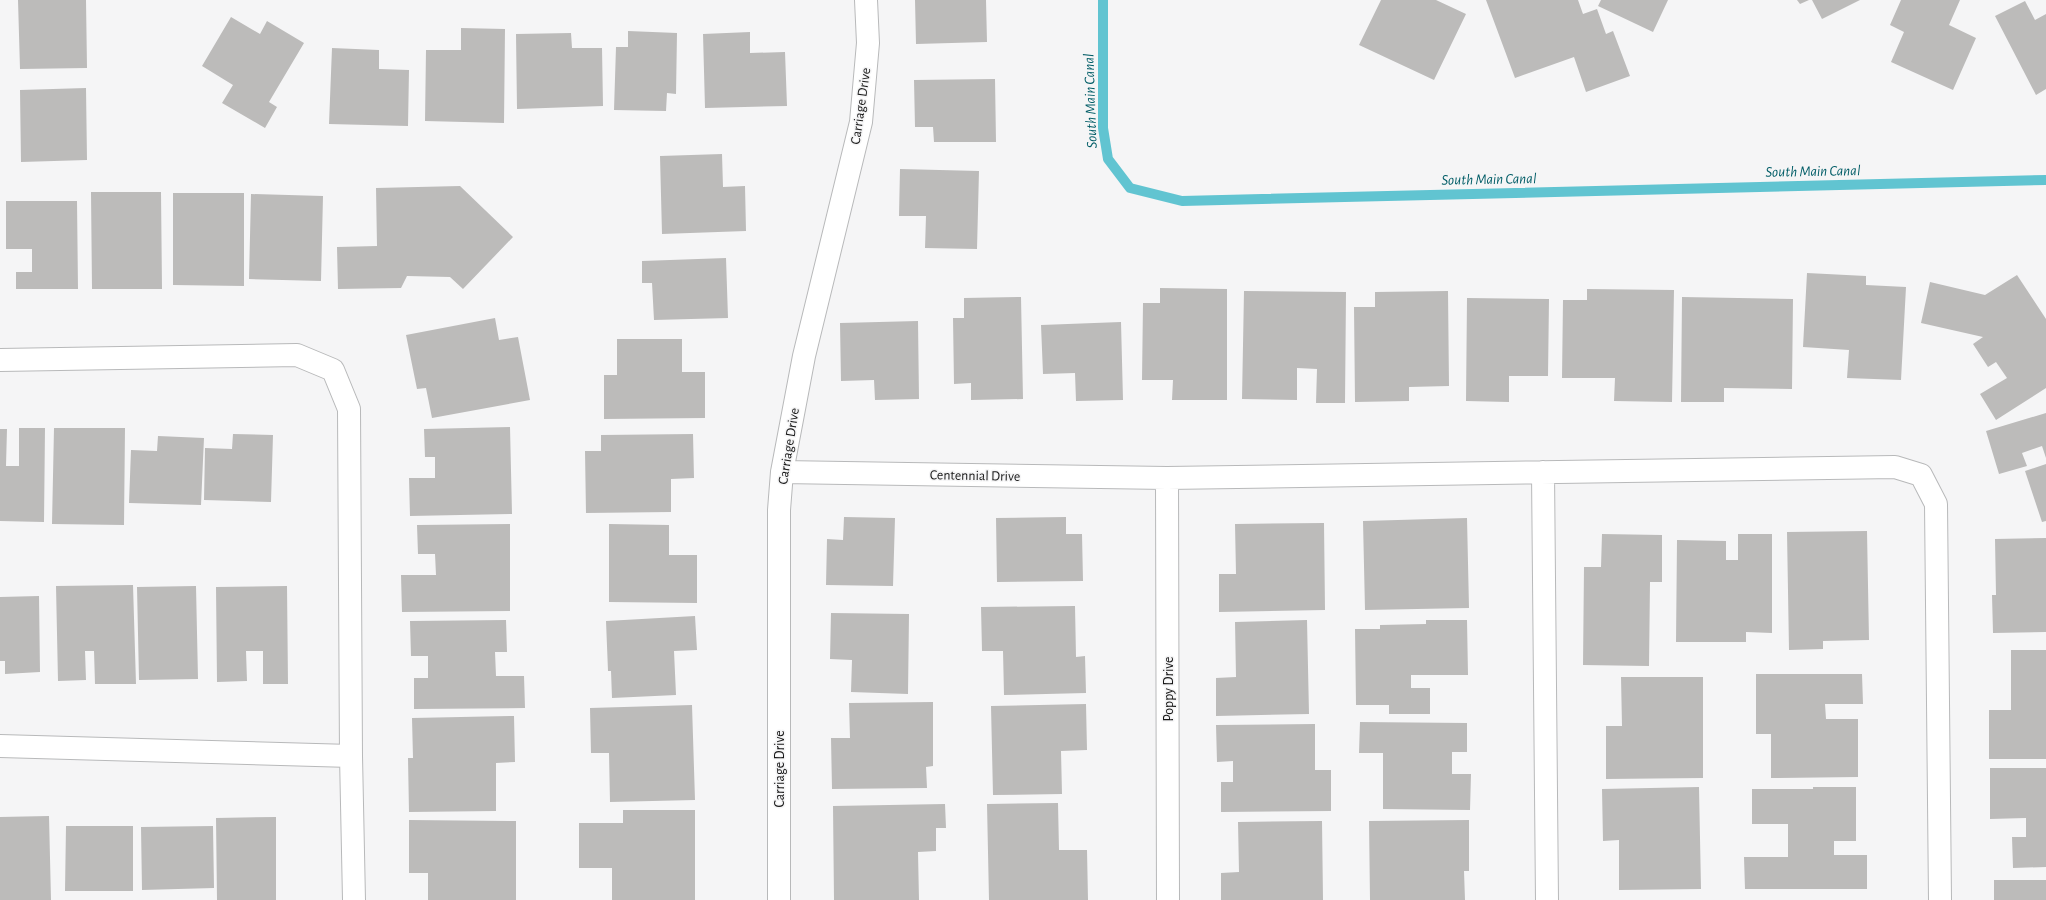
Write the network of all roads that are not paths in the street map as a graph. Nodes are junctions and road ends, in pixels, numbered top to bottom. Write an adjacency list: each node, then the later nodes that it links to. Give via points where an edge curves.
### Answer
1 (866, 0): 3 (street, Carriage Drive, via 868,43 861,122 804,356)
2 (0, 360): 7 (street, via 297,356 333,370 349,409)
3 (782, 472): 5 (street, Centennial Drive); 9 (street, Carriage Drive, via 779,510)
4 (1543, 472): 5 (street, Centennial Drive); 11 (street); 12 (street, Centennial Drive, via 1895,466 1922,475 1936,504)
5 (1167, 478): 10 (street, Poppy Drive)
6 (0, 746): 7 (street)
7 (351, 756): 8 (street)
8 (354, 900)
9 (779, 900)
10 (1168, 900)
11 (1547, 900)
12 (1940, 900)

